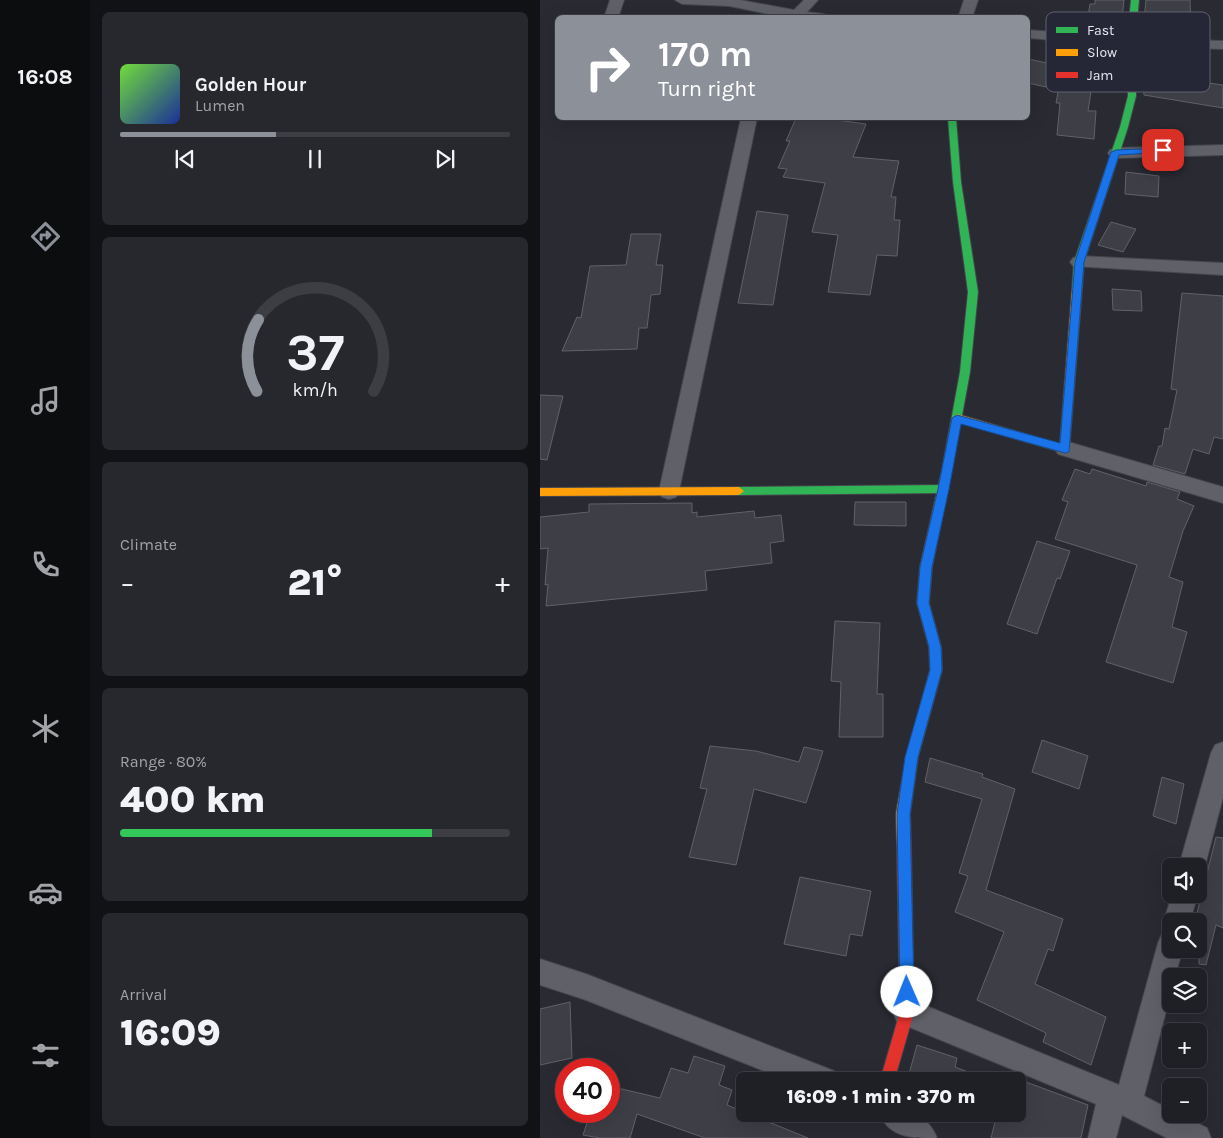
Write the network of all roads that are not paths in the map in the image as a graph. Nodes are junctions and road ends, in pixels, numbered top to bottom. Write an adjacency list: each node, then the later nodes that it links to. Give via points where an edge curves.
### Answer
1 (617, 0): 5 (street)
2 (682, 0): 6 (street, via 729,2)
3 (811, 0): 7 (street)
4 (971, 0): 8 (street)
5 (612, 15)
6 (791, 15)
7 (797, 15)
8 (966, 15)
9 (1030, 34): 10 (street)
10 (1046, 35)
11 (1210, 45): 12 (street)
12 (1223, 45)
13 (1132, 92): 17 (street)
14 (749, 120): 23 (street)
15 (952, 120): 20 (street, via 957,182 974,292)
16 (1223, 150): 17 (street)
17 (1116, 152): 18 (street)
18 (1079, 262): 19 (street); 21 (street)
19 (1223, 269)
20 (957, 418): 21 (street); 22 (street)
21 (1065, 449): 25 (street)
22 (944, 489): 23 (street); 30 (street, via 926,567 923,603 935,647 936,670 912,757 903,814)
23 (669, 491): 24 (street)
24 (540, 492)
25 (1223, 494)
26 (1223, 753): 27 (street)
27 (1194, 858)
28 (1166, 958): 33 (street)
29 (540, 972): 31 (street)
30 (907, 1012): 32 (street); 33 (street)
31 (801, 1072)
32 (890, 1072)
33 (1120, 1100): 36 (street); 37 (street)
34 (903, 1122): 35 (street)
35 (923, 1138)
36 (1102, 1138)
37 (1197, 1138)

